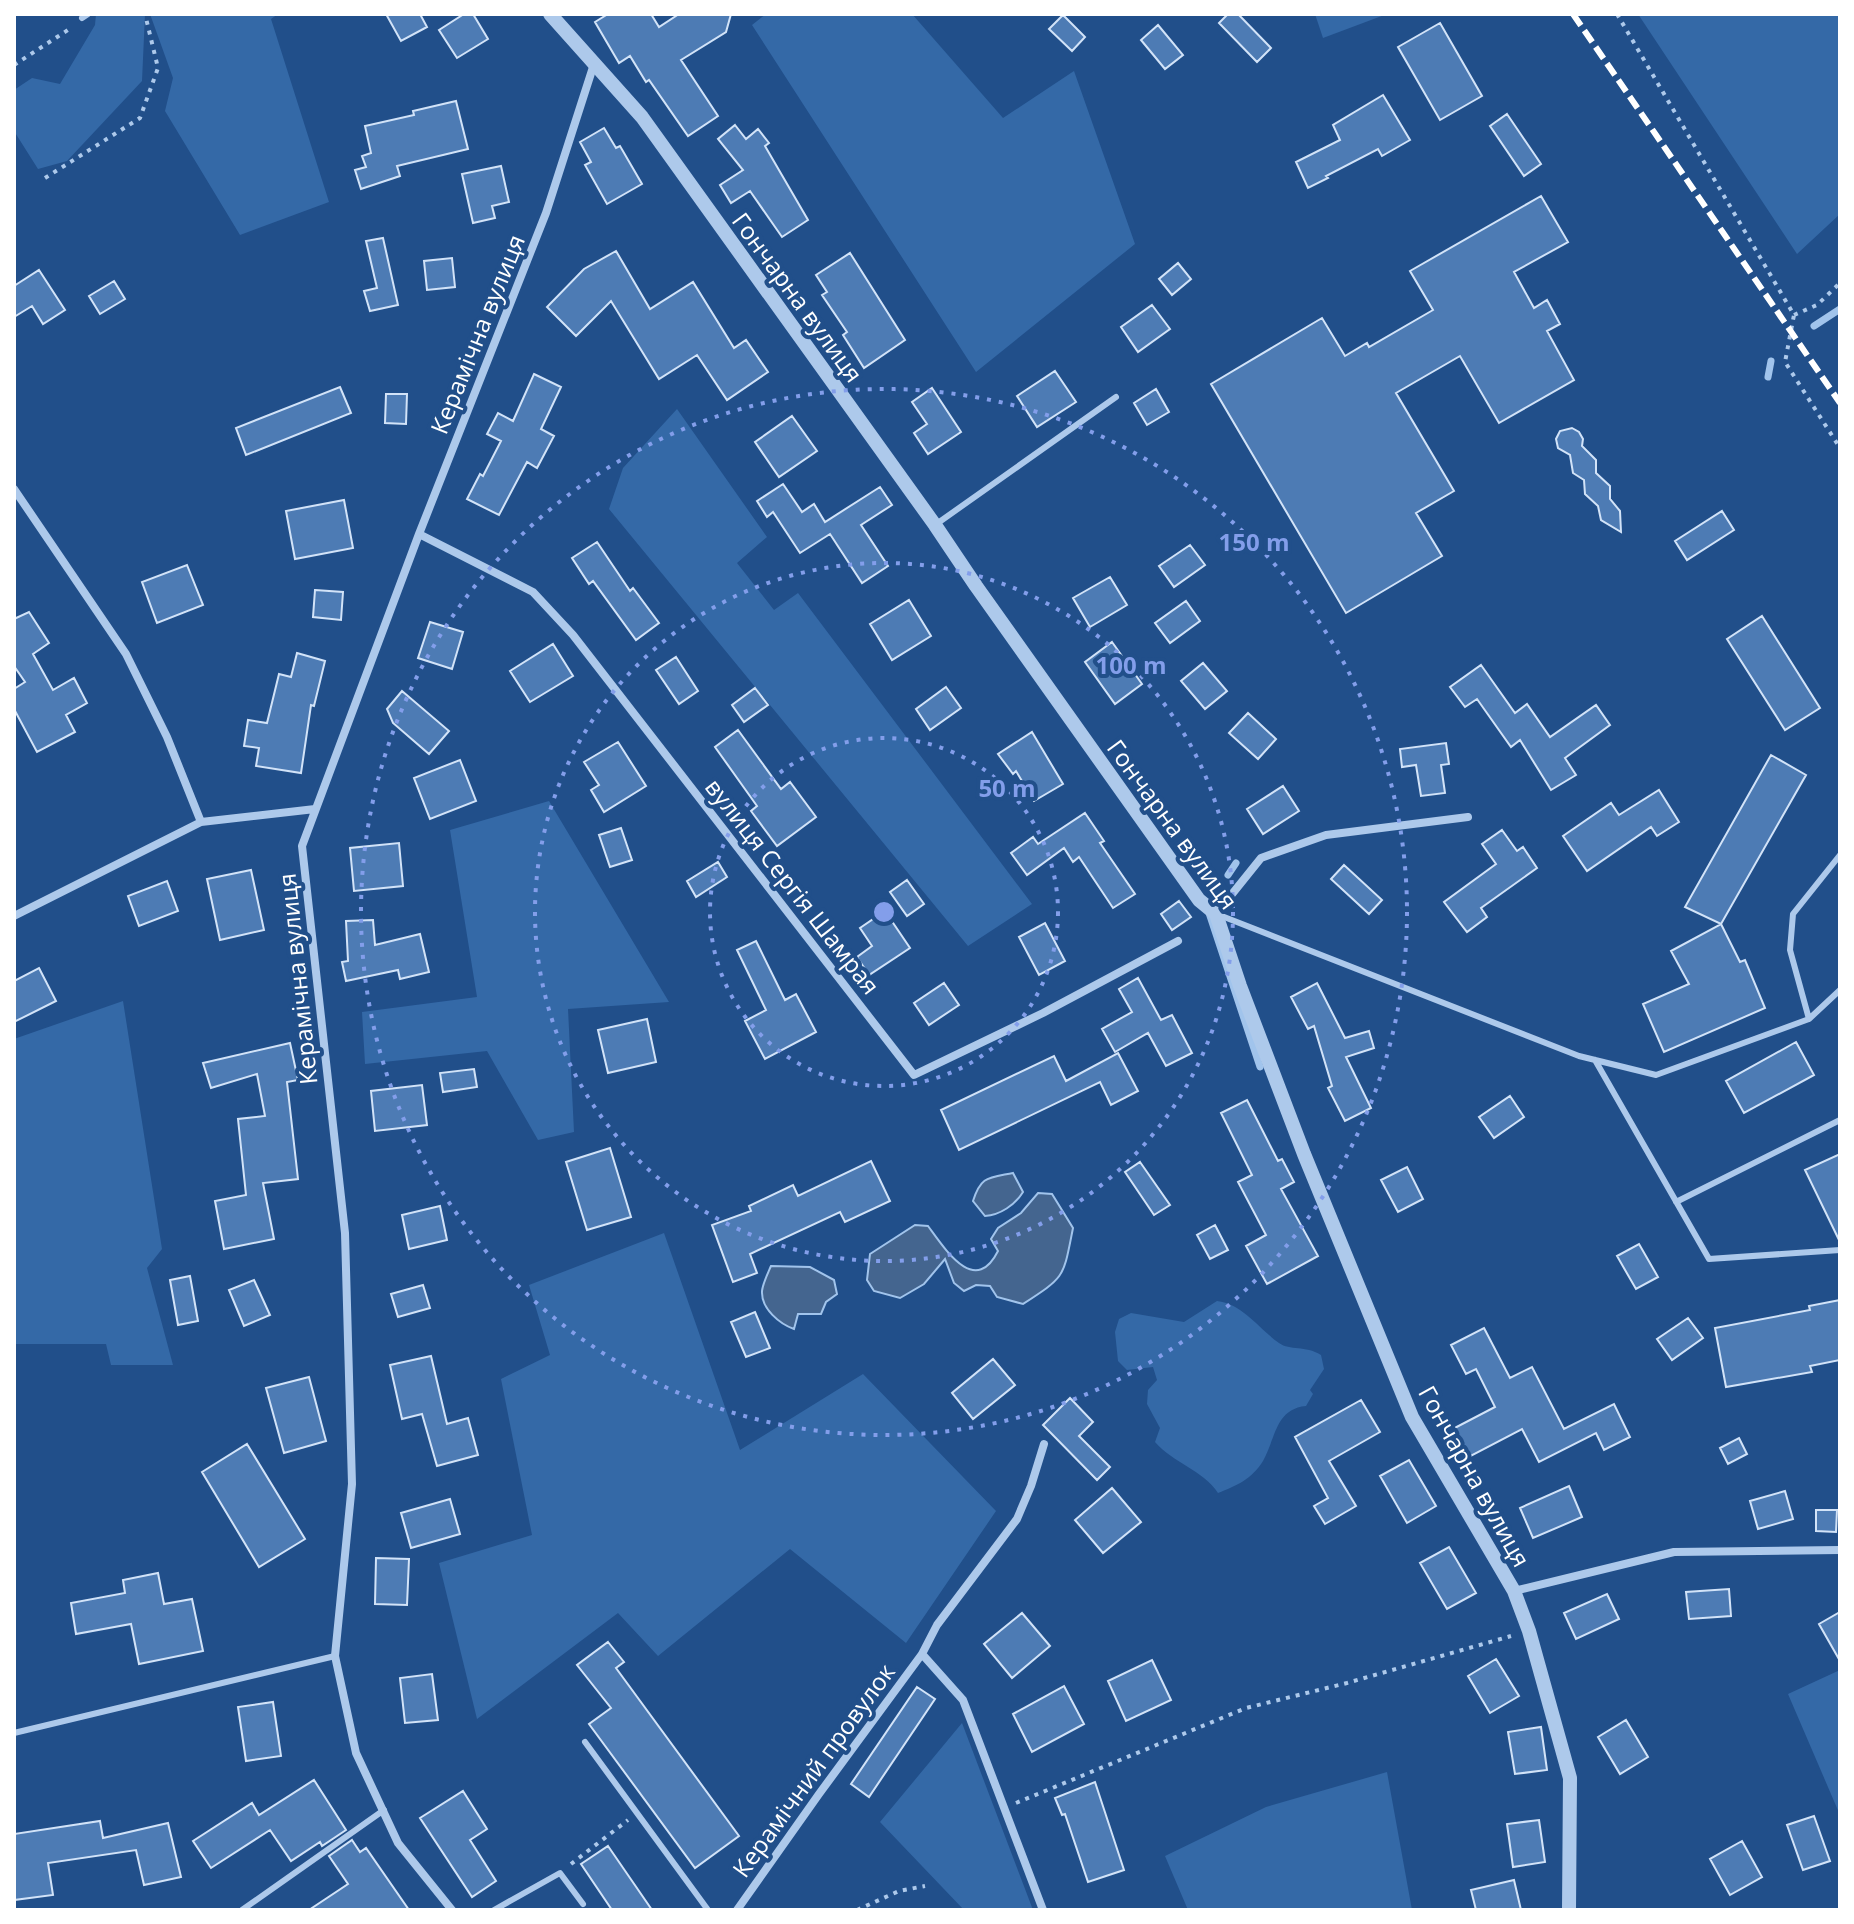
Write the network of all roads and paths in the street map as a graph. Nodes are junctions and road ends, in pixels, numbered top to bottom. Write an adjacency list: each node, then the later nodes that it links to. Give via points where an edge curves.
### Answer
1 (145, 14): 7 (path, via 158,68 140,118)
2 (550, 14): 5 (street, Гончарна вулиця)
3 (1617, 14): 9 (path)
4 (85, 16): 6 (path)
5 (594, 64): 13 (street, Гончарна вулиця, via 642,117); 14 (street, Керамічна вулиця, via 546,213)
6 (14, 65)
7 (45, 178)
8 (1840, 283): 9 (path, via 1817,305)
9 (1794, 315): 11 (path, via 1785,362)
10 (1116, 397): 13 (lane)
11 (1840, 448)
12 (14, 489): 17 (street, via 126,654)
13 (935, 525): 19 (street, Гончарна вулиця, via 1199,900)
14 (419, 534): 15 (street, Керамічна вулиця); 21 (street, вулиця Сергія Шамрая, via 533,592 563,624 914,1075)
15 (315, 809): 17 (street); 33 (street, Керамічна вулиця, via 302,846 345,1233 352,1484)
16 (1468, 817): 19 (street, via 1326,835 1261,858)
17 (201, 822): 20 (street)
18 (1840, 855): 23 (lane, via 1793,914 1790,950)
19 (1216, 914): 24 (lane); 30 (street, Гончарна вулиця, via 1304,1154 1412,1417)
20 (14, 916)
21 (1178, 941)
22 (1840, 990): 23 (lane)
23 (1809, 1019): 24 (lane, via 1656,1075)
24 (1595, 1060): 26 (lane)
25 (1840, 1120): 26 (lane)
26 (1676, 1202): 27 (lane, via 1709,1259)
27 (1840, 1250)
28 (1044, 1444): 32 (street, Керамічний провулок, via 1017,1519 937,1625)
29 (1840, 1550): 30 (street, via 1674,1552)
30 (1514, 1591): 31 (street, Гончарна вулиця)
31 (1529, 1631): 36 (path, via 1246,1708); 49 (street, Гончарна вулиця, via 1570,1778)
32 (922, 1654): 36 (street, Керамічний провулок, via 963,1700); 46 (street, Керамічний провулок)
33 (335, 1656): 34 (lane); 37 (street, Керамічна вулиця, via 356,1753)
34 (14, 1733)
35 (585, 1742): 38 (lane)
36 (1005, 1808): 48 (street, Керамічний провулок)
37 (384, 1810): 42 (lane); 43 (street, Керамічна вулиця, via 398,1843)
38 (637, 1812): 39 (path); 45 (lane)
39 (560, 1873): 41 (lane); 44 (lane)
40 (925, 1886): 47 (path)
41 (583, 1904)
42 (242, 1910)
43 (452, 1910)
44 (494, 1910)
45 (708, 1910)
46 (737, 1910)
47 (857, 1910)
48 (1043, 1910)
49 (1569, 1910)

